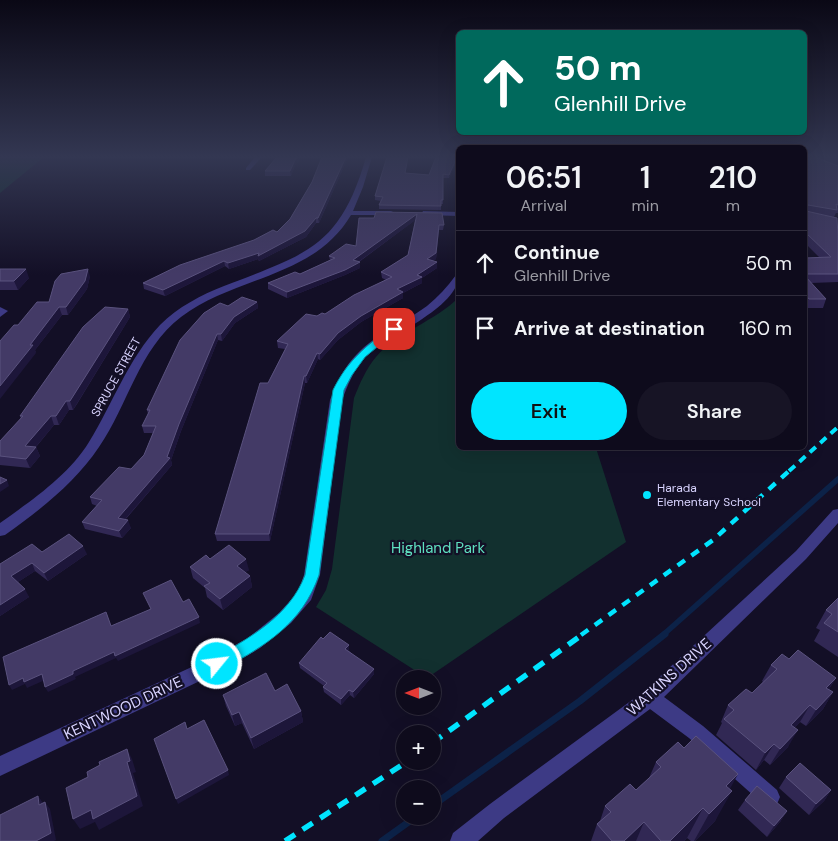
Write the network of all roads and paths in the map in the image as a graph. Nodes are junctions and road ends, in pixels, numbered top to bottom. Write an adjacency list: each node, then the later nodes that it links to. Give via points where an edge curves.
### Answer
1 (355, 196): 2 (street, SPRUCE STREET)
2 (346, 213): 3 (street); 8 (street, SPRUCE STREET, via 332,235 306,256 211,293 173,319 147,348 83,460 41,501)
3 (399, 213)
4 (419, 214): 5 (street)
5 (456, 214)
6 (456, 281): 10 (street, KENTWOOD DRIVE, via 436,303 381,338 346,374 336,400 312,575 305,595 285,618 254,643 217,664)
7 (838, 514): 9 (street, WATKINS DRIVE, via 801,555)
8 (0, 531)
9 (650, 698): 11 (street, via 696,732); 12 (street, WATKINS DRIVE)
10 (0, 766)
11 (786, 812)
12 (461, 841)

